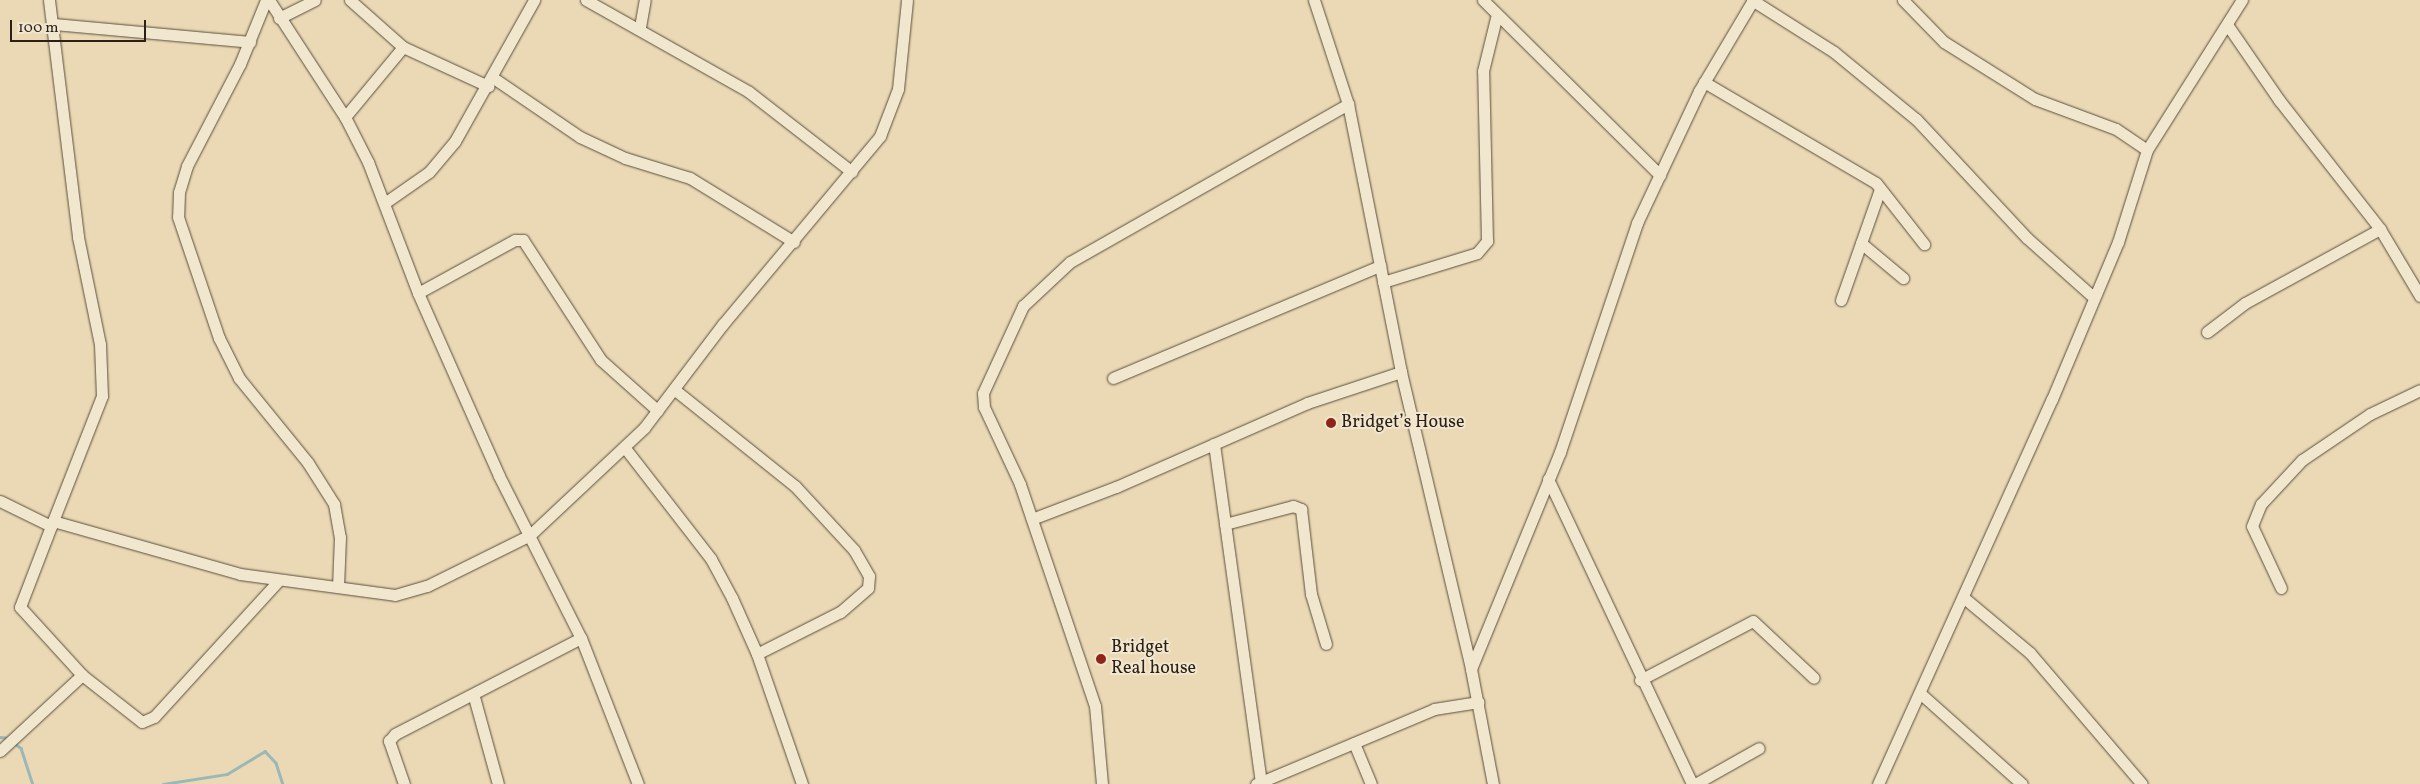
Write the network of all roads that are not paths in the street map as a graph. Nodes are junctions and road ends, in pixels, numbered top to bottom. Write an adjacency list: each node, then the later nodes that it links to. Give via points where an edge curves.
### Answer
1 (49, 0): 16 (street)
2 (268, 0): 14 (street); 19 (street)
3 (315, 0): 14 (street)
4 (350, 0): 20 (street)
5 (534, 0): 21 (street)
6 (586, 0): 18 (street)
7 (645, 0): 18 (street)
8 (907, 0): 26 (street, via 898,88 890,116)
9 (1314, 0): 23 (street)
10 (1483, 0): 15 (street)
11 (1753, 0): 22 (street); 38 (street, via 1834,52 1916,119 2027,238)
12 (1903, 0): 25 (street, via 1944,42 2027,94 2116,129)
13 (2242, 0): 17 (street)
14 (279, 18): 24 (street)
15 (1496, 18): 27 (street); 36 (street, via 1483,71 1487,241 1477,253)
16 (54, 24): 19 (street); 52 (street, via 78,237 100,344 102,396)
17 (2228, 26): 25 (street); 30 (street, via 2279,100)
18 (640, 27): 26 (street, via 749,92)
19 (250, 42): 56 (street, via 187,166 179,192 178,217 219,338 239,378 308,463 334,504 340,538)
20 (403, 47): 21 (street); 24 (street)
21 (490, 82): 29 (street, via 455,141 429,172); 31 (street, via 580,137 626,158 690,178)
22 (1704, 82): 27 (street); 28 (street)
23 (1348, 104): 34 (street); 51 (street, via 1070,262 1023,306 982,399)
24 (345, 117): 29 (street)
25 (2147, 150): 38 (street, via 2118,242)
26 (852, 172): 31 (street)
27 (1660, 174): 49 (street, via 1637,223)
28 (1880, 189): 32 (street); 33 (street)
29 (386, 202): 37 (street)
30 (2380, 229): 39 (street); 41 (street, via 2245,303)
31 (794, 242): 44 (street)
32 (1861, 243): 35 (street); 40 (street)
33 (1924, 244)
34 (1380, 266): 36 (street); 43 (street)
35 (1903, 278)
36 (1383, 282): 42 (street)
37 (418, 293): 46 (street, via 515,240 523,240 601,360); 54 (street)
38 (2092, 296): 58 (street, via 2052,399 1982,545)
39 (2420, 296)
40 (1841, 300)
41 (2207, 332)
42 (1401, 372): 47 (street, via 1307,403); 62 (street)
43 (1113, 378)
44 (675, 390): 46 (street); 61 (street, via 795,486 854,550 869,576 868,588 846,608)
45 (2420, 390): 57 (street, via 2370,414 2302,460 2261,504 2252,526)
46 (658, 411): 48 (street)
47 (1214, 444): 51 (street); 53 (street)
48 (625, 448): 54 (street); 61 (street, via 711,559)
49 (1548, 479): 62 (street); 65 (street, via 1591,562)
50 (0, 501): 52 (street)
51 (1032, 519): 77 (street, via 1095,706)
52 (52, 524): 55 (street, via 240,574); 63 (street, via 20,607)
53 (1225, 524): 60 (street, via 1293,506 1301,509 1312,594); 72 (street)
54 (530, 535): 56 (street, via 427,586 395,595); 59 (street)
55 (279, 580): 56 (street); 63 (street, via 147,722)
56 (338, 587)
57 (2282, 588)
58 (1963, 597): 66 (street); 83 (street, via 2030,653)
59 (581, 638): 67 (street); 75 (street)
60 (1326, 644)
61 (757, 654): 76 (street)
62 (1471, 669): 68 (street)
63 (82, 675): 71 (street)
64 (1814, 678): 65 (street, via 1753,621)
65 (1640, 680): 80 (street)
66 (1921, 694): 81 (street); 82 (street)
67 (474, 697): 73 (street, via 389,741); 74 (street)
68 (1478, 702): 69 (street, via 1434,708); 79 (street)
69 (1354, 742): 72 (street); 78 (street)
70 (1759, 748): 80 (street)
71 (0, 751)
72 (1258, 783)
73 (404, 784)
74 (498, 784)
75 (638, 784)
76 (802, 784)
77 (1102, 784)
78 (1371, 784)
79 (1493, 784)
80 (1694, 784)
81 (1878, 784)
82 (2022, 784)
83 (2142, 784)

